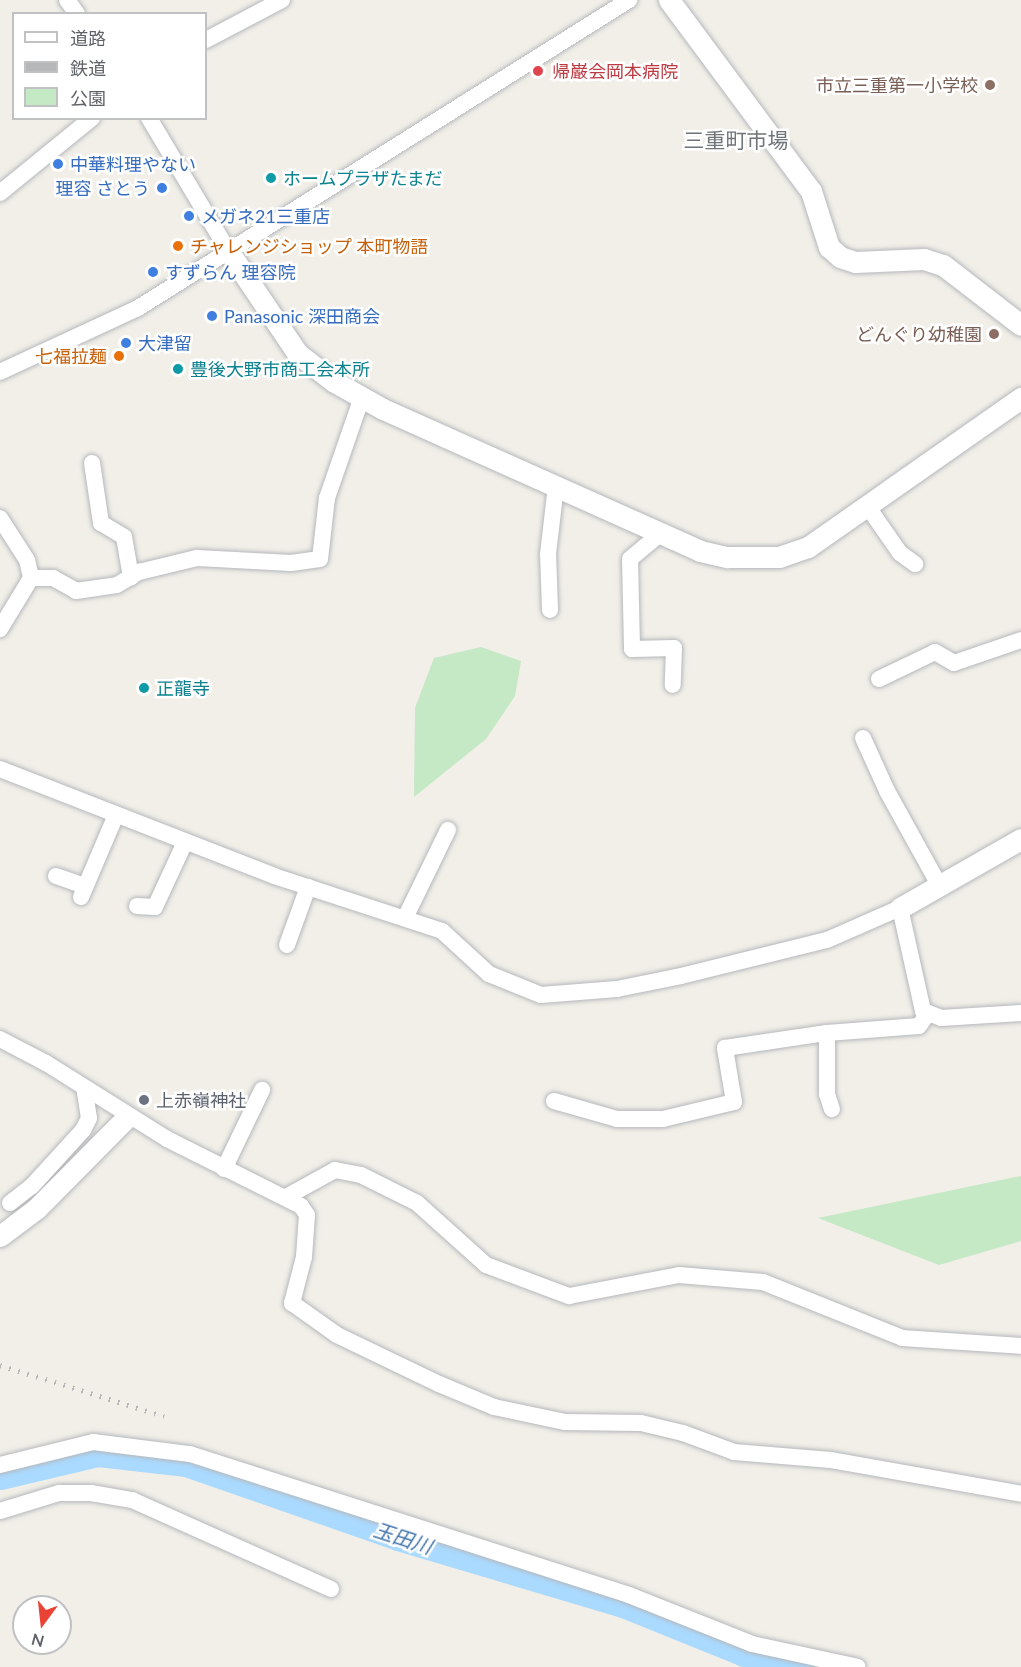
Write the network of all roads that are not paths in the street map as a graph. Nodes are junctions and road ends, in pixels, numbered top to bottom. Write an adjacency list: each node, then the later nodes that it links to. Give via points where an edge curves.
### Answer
1 (282, 0): 4 (street)
2 (629, 0): 8 (street)
3 (669, 0): 9 (street, via 811,191 829,247 840,258 855,262 924,259 943,264)
4 (207, 39)
5 (90, 120): 7 (street)
6 (150, 120): 8 (street)
7 (0, 193)
8 (229, 252): 10 (street, via 138,309); 11 (street, via 307,365)
9 (1021, 325)
10 (0, 372)
11 (362, 397): 14 (street); 19 (street, via 327,498 320,559 291,563 198,558)
12 (1021, 398): 15 (street)
13 (92, 463): 19 (street, via 101,523 124,537)
14 (556, 486): 17 (street); 21 (street, via 548,554)
15 (868, 507): 17 (street, via 808,547 779,557 727,557 700,551); 18 (street, via 900,553)
16 (0, 518): 20 (street, via 27,560)
17 (661, 533): 25 (street, via 630,559 632,649 674,648)
18 (915, 564)
19 (131, 577): 20 (street, via 117,585 76,591 53,578)
20 (31, 578): 22 (street)
21 (550, 610)
22 (1, 627)
23 (1021, 640): 24 (street, via 954,663 935,652)
24 (879, 679)
25 (673, 685)
26 (863, 738): 33 (street, via 887,791)
27 (0, 769): 28 (street)
28 (116, 815): 31 (street); 32 (street, via 83,892)
29 (448, 830): 37 (street)
30 (1021, 839): 33 (street)
31 (185, 842): 34 (street); 35 (street, via 155,907)
32 (56, 876)
33 (939, 885): 36 (street)
34 (308, 887): 37 (street); 38 (street)
35 (137, 906)
36 (900, 908): 37 (street, via 827,939 681,976 617,989 541,995 489,974 442,931); 39 (street, via 923,1011)
37 (405, 918)
38 (287, 945)
39 (928, 1013): 40 (street, via 940,1018); 41 (street, via 919,1026)
40 (1021, 1013)
41 (827, 1034): 45 (street, via 725,1048 734,1102 723,1105 663,1119 616,1119); 46 (street, via 827,1094)
42 (0, 1039): 43 (street)
43 (84, 1088): 47 (street); 50 (street, via 89,1118 83,1130 33,1186)
44 (262, 1090): 48 (street)
45 (554, 1101)
46 (832, 1109)
47 (127, 1117): 48 (street); 51 (street, via 37,1208)
48 (224, 1169): 49 (street)
49 (286, 1197): 52 (street, via 335,1170 361,1175 417,1203 486,1265 569,1296 679,1275 763,1282 902,1338); 54 (street, via 308,1215 304,1257 292,1303 337,1335 494,1407 565,1422 641,1423 734,1452 831,1460)
50 (10, 1203)
51 (0, 1236)
52 (1021, 1346)
53 (0, 1465): 57 (street, via 93,1442 190,1454 629,1595 752,1644)
54 (1021, 1494)
55 (0, 1511): 56 (street, via 59,1492 132,1500)
56 (331, 1589)
57 (858, 1667)

